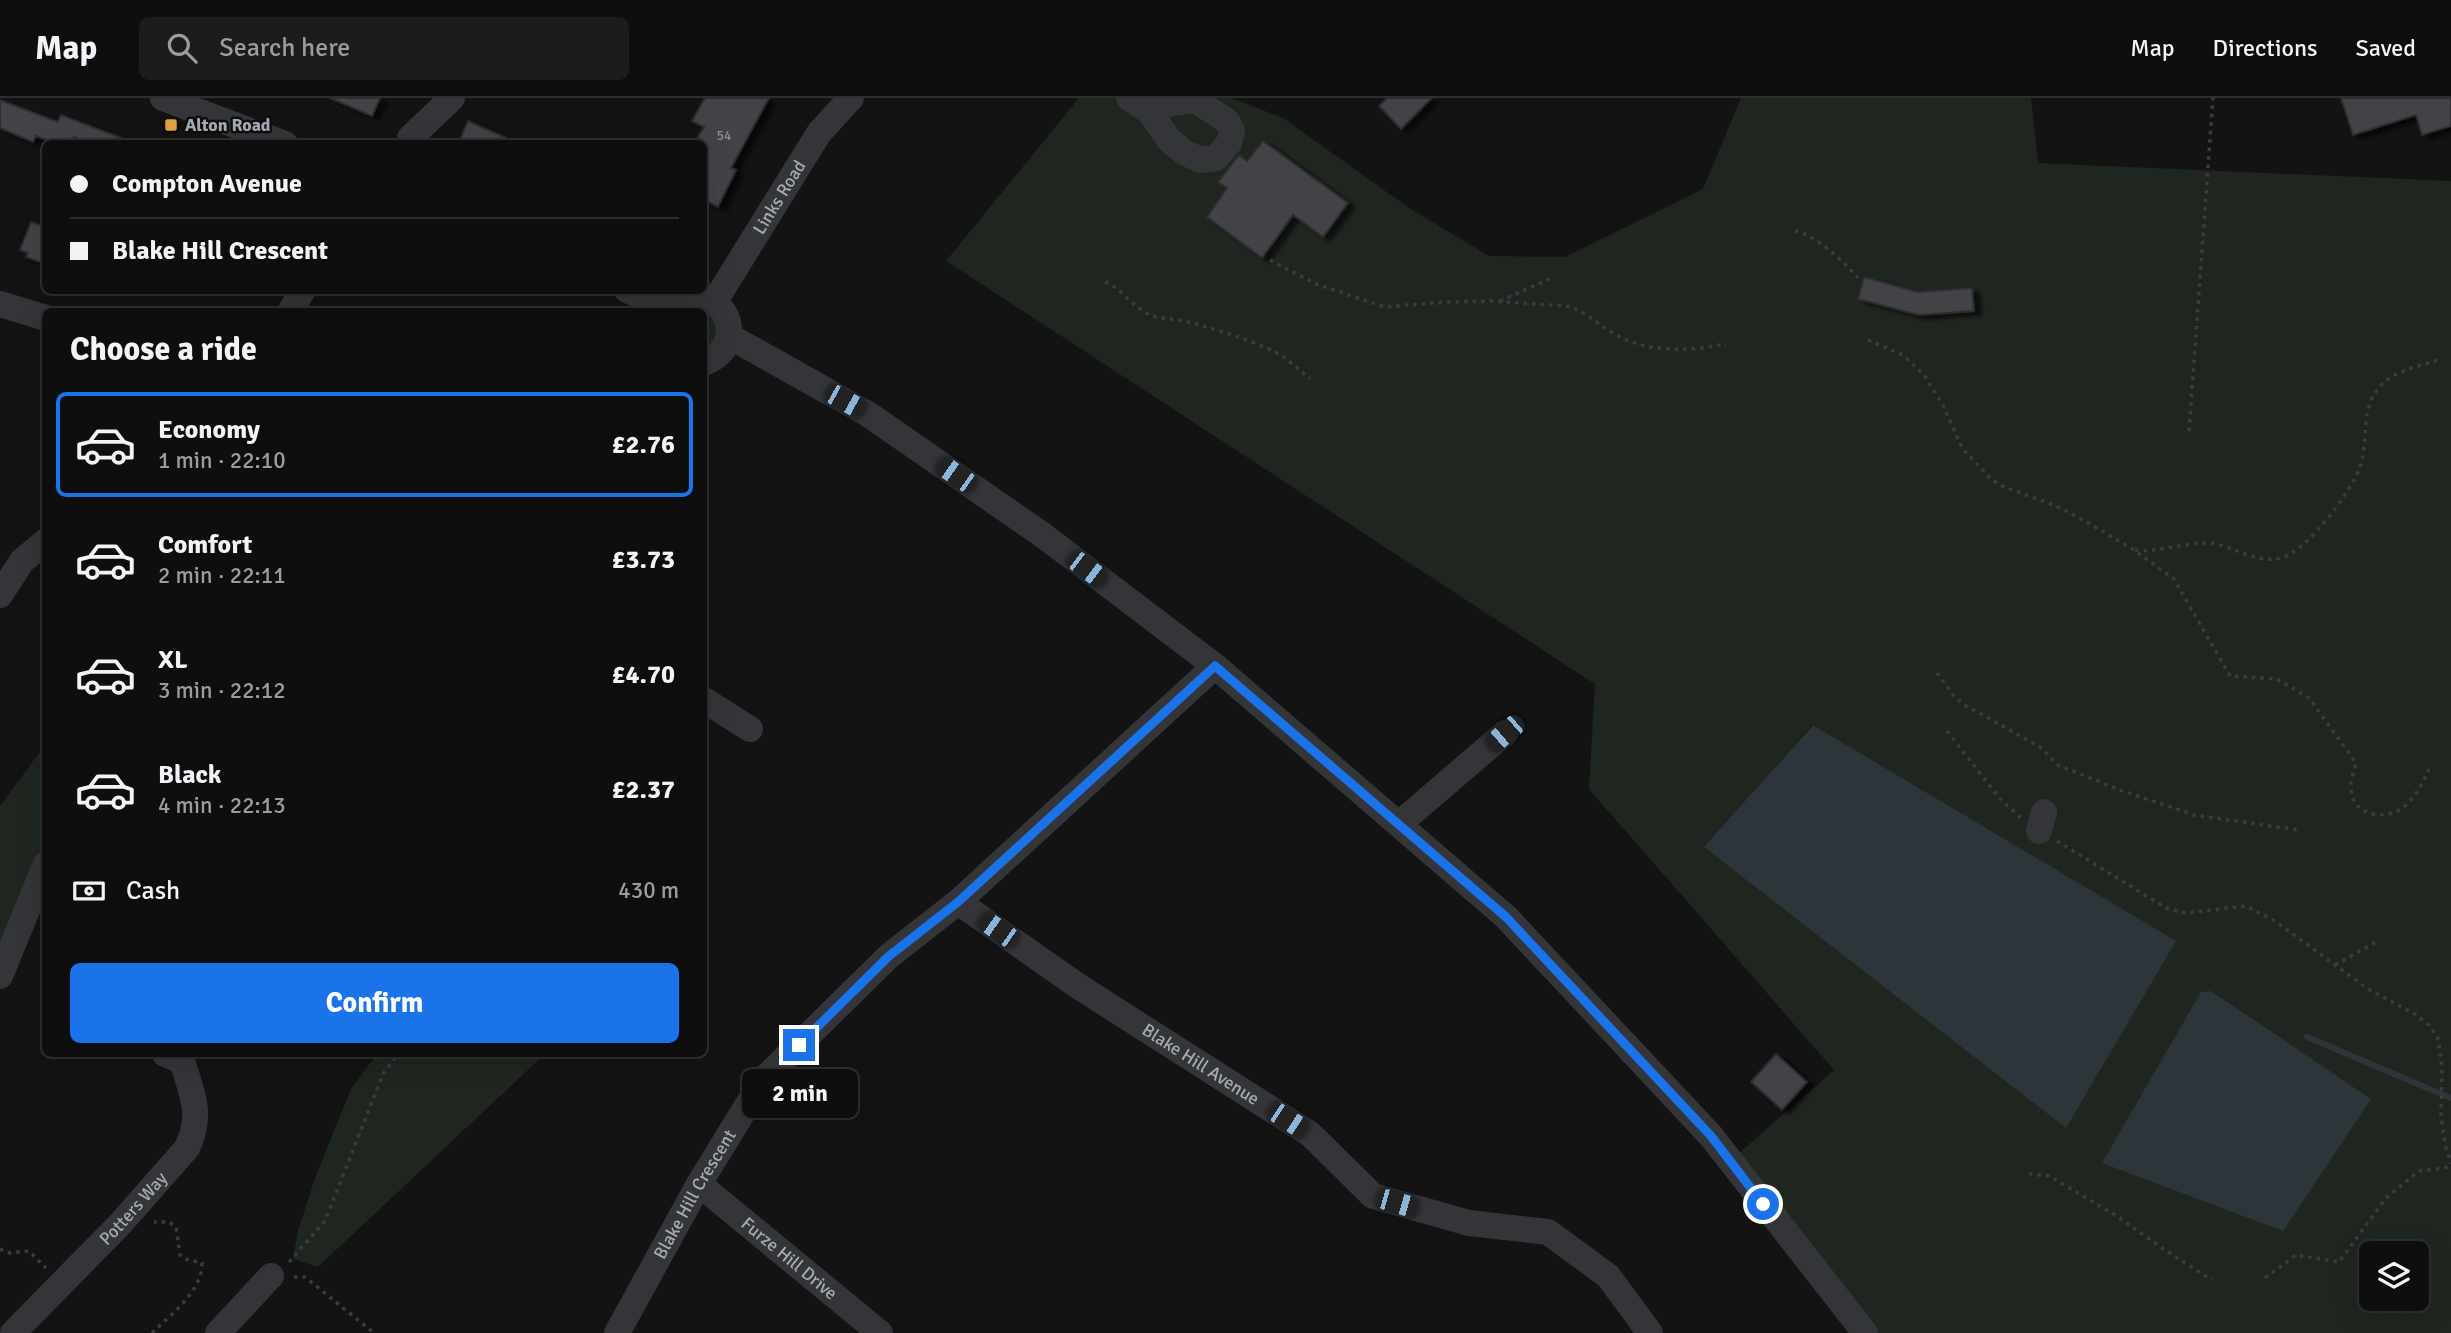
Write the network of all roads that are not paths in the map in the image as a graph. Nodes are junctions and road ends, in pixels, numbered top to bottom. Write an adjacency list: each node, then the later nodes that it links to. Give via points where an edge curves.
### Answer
1 (163, 98): 5 (street)
2 (452, 98): 4 (street)
3 (851, 98): 9 (street, Links Road, via 819,134)
4 (410, 138)
5 (274, 140)
6 (634, 294): 11 (street)
7 (695, 294): 12 (street, via 683,295)
8 (695, 294): 9 (street)
9 (715, 301): 14 (street, via 728,320)
10 (0, 304): 13 (street)
11 (660, 308)
12 (666, 308)
13 (42, 317)
14 (729, 336): 15 (street, via 716,357); 18 (street, via 868,414 1044,536)
15 (707, 362)
16 (42, 544): 17 (street, via 22,561)
17 (0, 595)
18 (1215, 666): 22 (street); 24 (street, Blake Hill Crescent)
19 (707, 701): 20 (street)
20 (750, 729)
21 (1505, 733): 22 (street)
22 (1399, 824): 35 (street, via 1506,917 1711,1136)
23 (42, 886): 25 (street)
24 (958, 902): 28 (street, Blake Hill Crescent, via 889,956 762,1081); 34 (street, Blake Hill Avenue, via 1078,986 1310,1134 1373,1196 1469,1223 1548,1232 1608,1276)
25 (35, 924): 26 (street)
26 (0, 976)
27 (181, 1057): 30 (street, Potters Way, via 195,1104 194,1134 187,1147 121,1223)
28 (699, 1184): 32 (street, Blake Hill Crescent); 33 (street, Furze Hill Drive)
29 (271, 1276): 31 (street)
30 (13, 1333)
31 (218, 1333)
32 (617, 1333)
33 (880, 1333)
34 (1650, 1333)
35 (1865, 1333)

